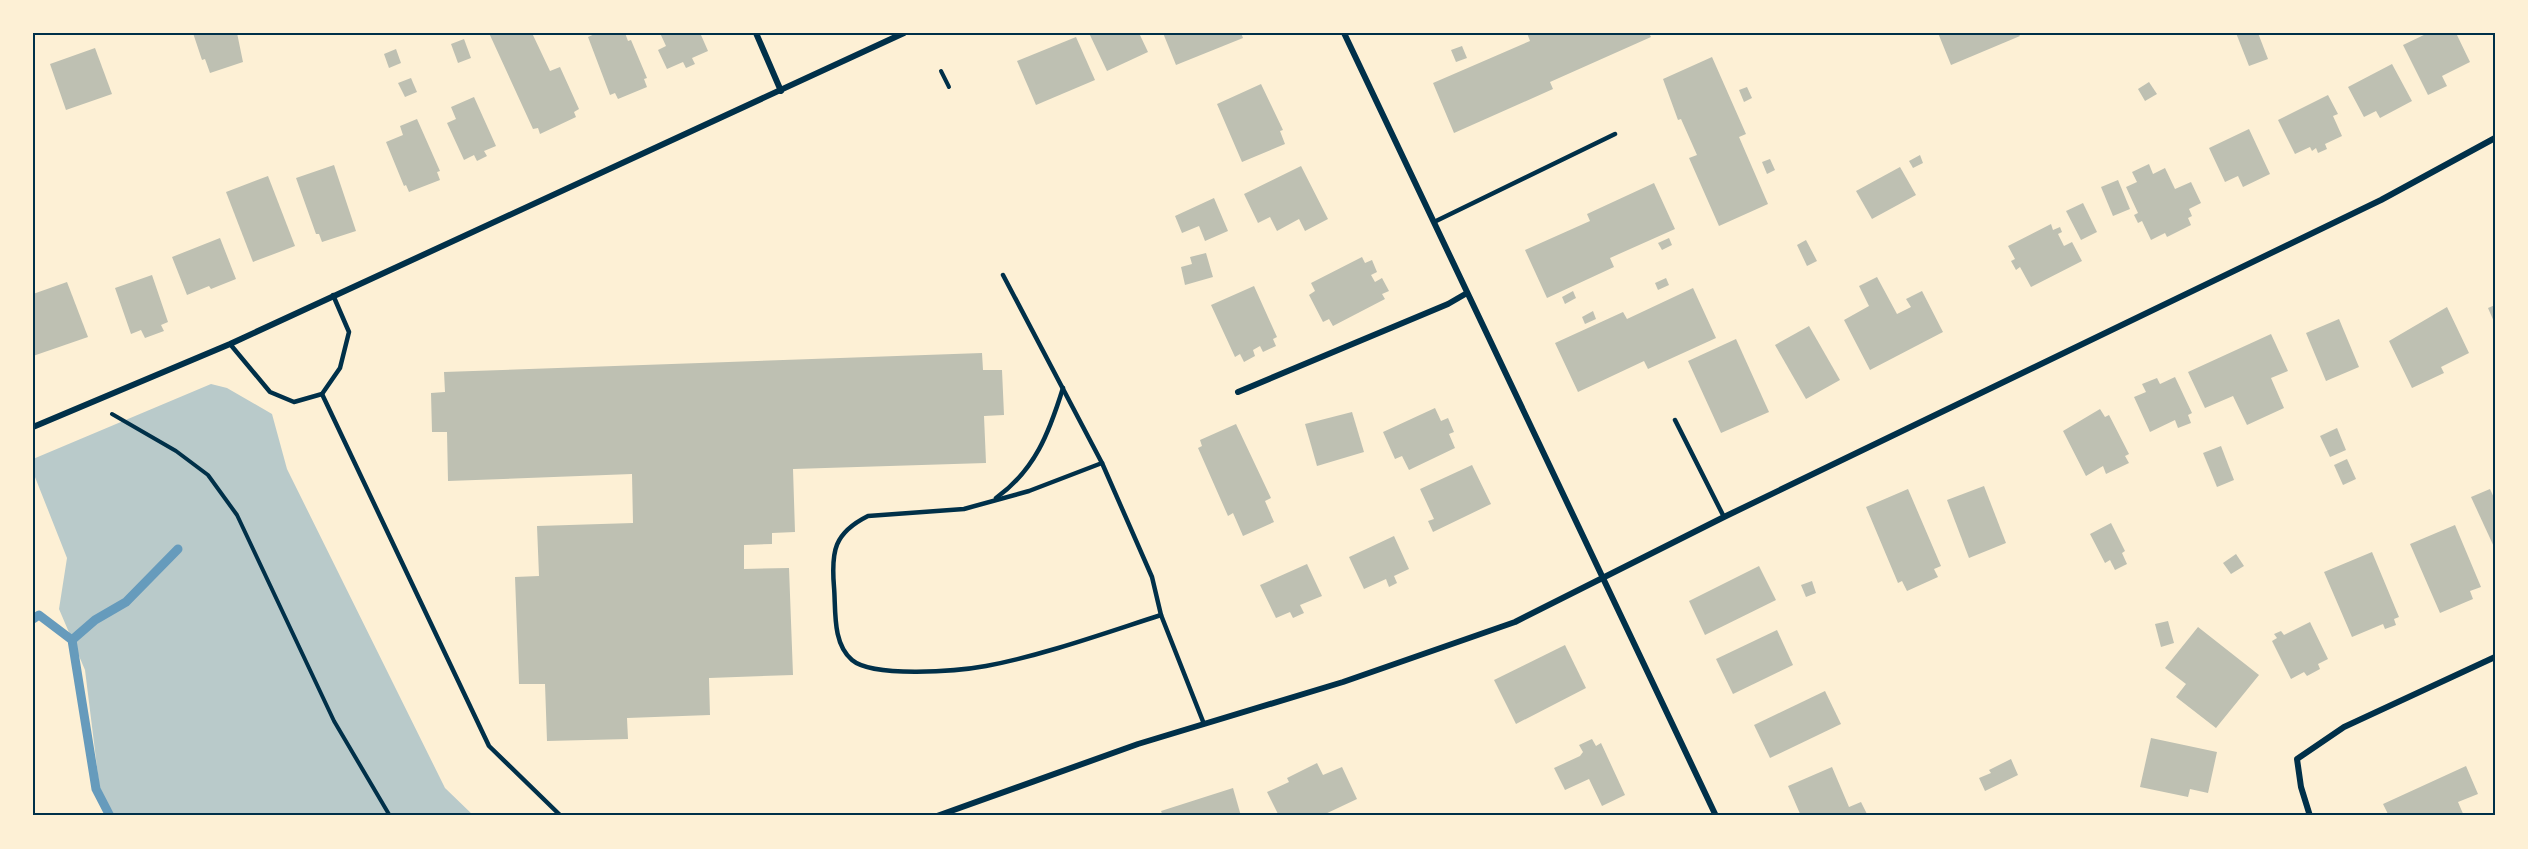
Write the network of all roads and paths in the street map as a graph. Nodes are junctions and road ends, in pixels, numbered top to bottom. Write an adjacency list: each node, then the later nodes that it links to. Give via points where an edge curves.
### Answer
1 (756, 33): 6 (street)
2 (904, 33): 6 (street)
3 (1344, 33): 9 (street)
4 (941, 71): 5 (path)
5 (949, 87)
6 (781, 91): 12 (street)
7 (1615, 134): 9 (lane)
8 (2495, 138): 22 (street, via 2370,205)
9 (1434, 222): 11 (street)
10 (1003, 275): 14 (lane)
11 (1467, 293): 15 (street); 23 (street)
12 (333, 295): 13 (street); 16 (lane, via 349,332 340,368)
13 (230, 344): 16 (lane, via 270,392 294,402); 17 (street)
14 (1063, 388): 20 (lane); 21 (lane, via 1030,466 1016,484)
15 (1238, 392)
16 (322, 394): 28 (lane, via 489,746)
17 (91, 402): 19 (street); 27 (path, via 176,451 208,475 237,515 334,721)
18 (1675, 420): 22 (lane)
19 (33, 427)
20 (1102, 463): 21 (lane); 24 (lane, via 1152,577)
21 (993, 500): 24 (lane, via 964,509 868,516 853,523 840,537 833,570 838,636 843,651 853,661 887,672 984,666)
22 (1724, 517): 23 (street)
23 (1603, 578): 26 (street, via 1515,622 1343,682); 30 (street)
24 (1161, 615): 26 (lane)
25 (2495, 657): 31 (street, via 2344,727 2297,759)
26 (1204, 724): 29 (street)
27 (390, 816)
28 (561, 816)
29 (937, 816)
30 (1716, 816)
31 (2310, 816)

